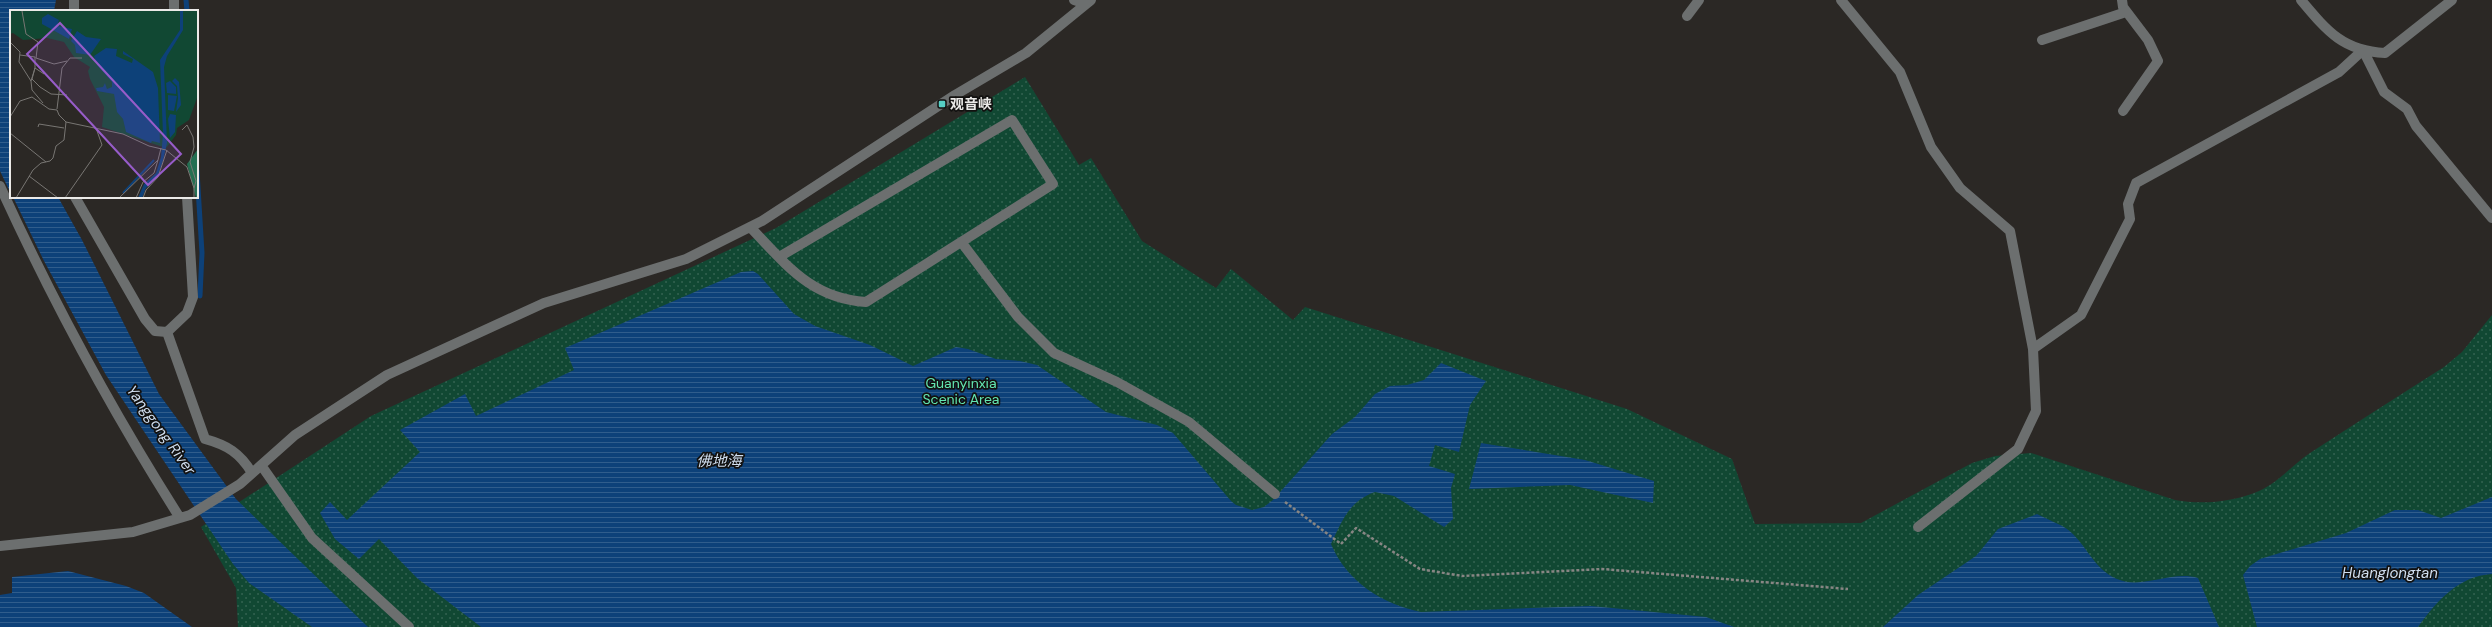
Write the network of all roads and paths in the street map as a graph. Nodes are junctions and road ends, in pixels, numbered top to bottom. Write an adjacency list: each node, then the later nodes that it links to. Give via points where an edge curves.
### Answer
1 (1074, 0): 7 (street)
2 (1699, 0): 9 (street)
3 (1841, 0): 21 (street, via 1900,72 1931,147 1960,188 2010,231)
4 (2122, 0): 8 (street, via 2122,7)
5 (2301, 0): 11 (street, via 2330,33 2340,41)
6 (2452, 0): 11 (street, via 2385,53)
7 (1088, 2): 17 (street, via 1026,53)
8 (2126, 12): 10 (street); 12 (street, via 2148,40 2158,61)
9 (1687, 16)
10 (2042, 40)
11 (2363, 50): 16 (street, via 2384,92 2407,109 2416,126); 21 (street, via 2339,72 2136,183 2128,204 2130,219 2081,315)
12 (2123, 111)
13 (0, 186): 25 (street, via 38,271 112,407)
14 (76, 198): 20 (street, via 145,319 155,331)
15 (187, 198): 20 (street, via 193,297 187,313)
16 (2492, 218)
17 (750, 227): 19 (street); 22 (street, via 686,259 544,303 388,375 295,435)
18 (962, 243): 19 (street, via 866,302 850,301 820,291); 19 (street, via 1053,184 1012,120); 24 (street, via 1018,317 1054,353 1117,382 1189,422)
19 (779, 257)
20 (167, 332): 23 (street, via 205,439 225,445 238,454)
21 (2033, 349): 26 (street, via 2036,411 2018,449)
22 (261, 465): 23 (street); 29 (street, via 312,538)
23 (252, 473): 25 (street, via 240,484 190,515)
24 (1275, 494): 28 (path, via 1341,544 1356,528 1420,569 1462,576 1555,569 1602,569)
25 (180, 518): 27 (street, via 133,532)
26 (1918, 527)
27 (0, 546)
28 (1848, 589)
29 (409, 627)

